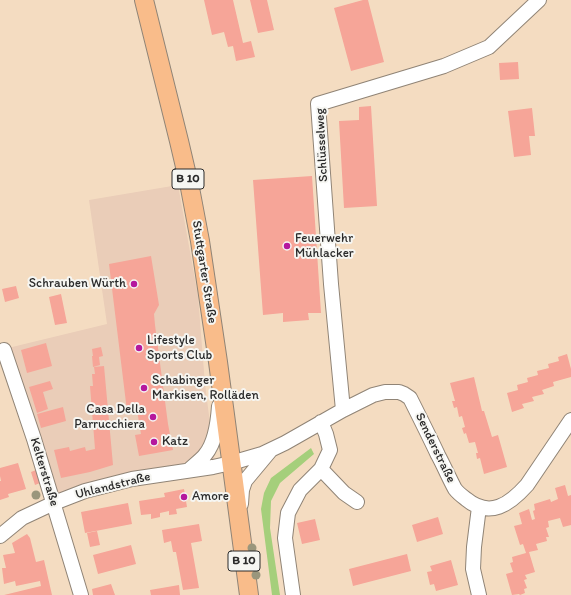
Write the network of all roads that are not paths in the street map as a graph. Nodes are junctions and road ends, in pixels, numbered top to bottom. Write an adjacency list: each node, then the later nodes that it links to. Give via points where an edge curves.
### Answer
1 (144, 0): 4 (main road, Stuttgarter Straße / B 10, via 190,188 207,282)
2 (539, 0): 5 (street, Schlüsselweg, via 489,47 444,66 318,104)
3 (4, 350): 13 (street, Kelterstraße)
4 (220, 383): 9 (main road, Stuttgarter Straße / B 10); 11 (street, via 214,439 206,454)
5 (343, 410): 7 (street, Senderstraße); 14 (street, Senderstraße, via 385,392 399,392 410,398 456,489)
6 (571, 420): 14 (street, via 520,494 504,505 488,509)
7 (321, 422): 8 (street, Senderstraße); 10 (street, via 330,450)
8 (270, 450): 9 (street, Senderstraße); 15 (street, Senderstraße, via 245,481 242,490)
9 (231, 463): 11 (street, Uhlandstraße); 15 (main road, Stuttgarter Straße / B 10)
10 (321, 469): 12 (street, via 344,493); 19 (street, via 300,490 288,513 285,538)
11 (189, 470): 13 (street, Uhlandstraße, via 108,485)
12 (357, 502)
13 (54, 503): 16 (street, Uhlandstraße, via 22,518); 17 (street, Kelterstraße)
14 (479, 507): 20 (street, via 473,568)
15 (240, 527): 18 (main road, Stuttgarter Straße / B 10)
16 (0, 536)
17 (81, 595)
18 (249, 595)
19 (293, 595)
20 (479, 595)

